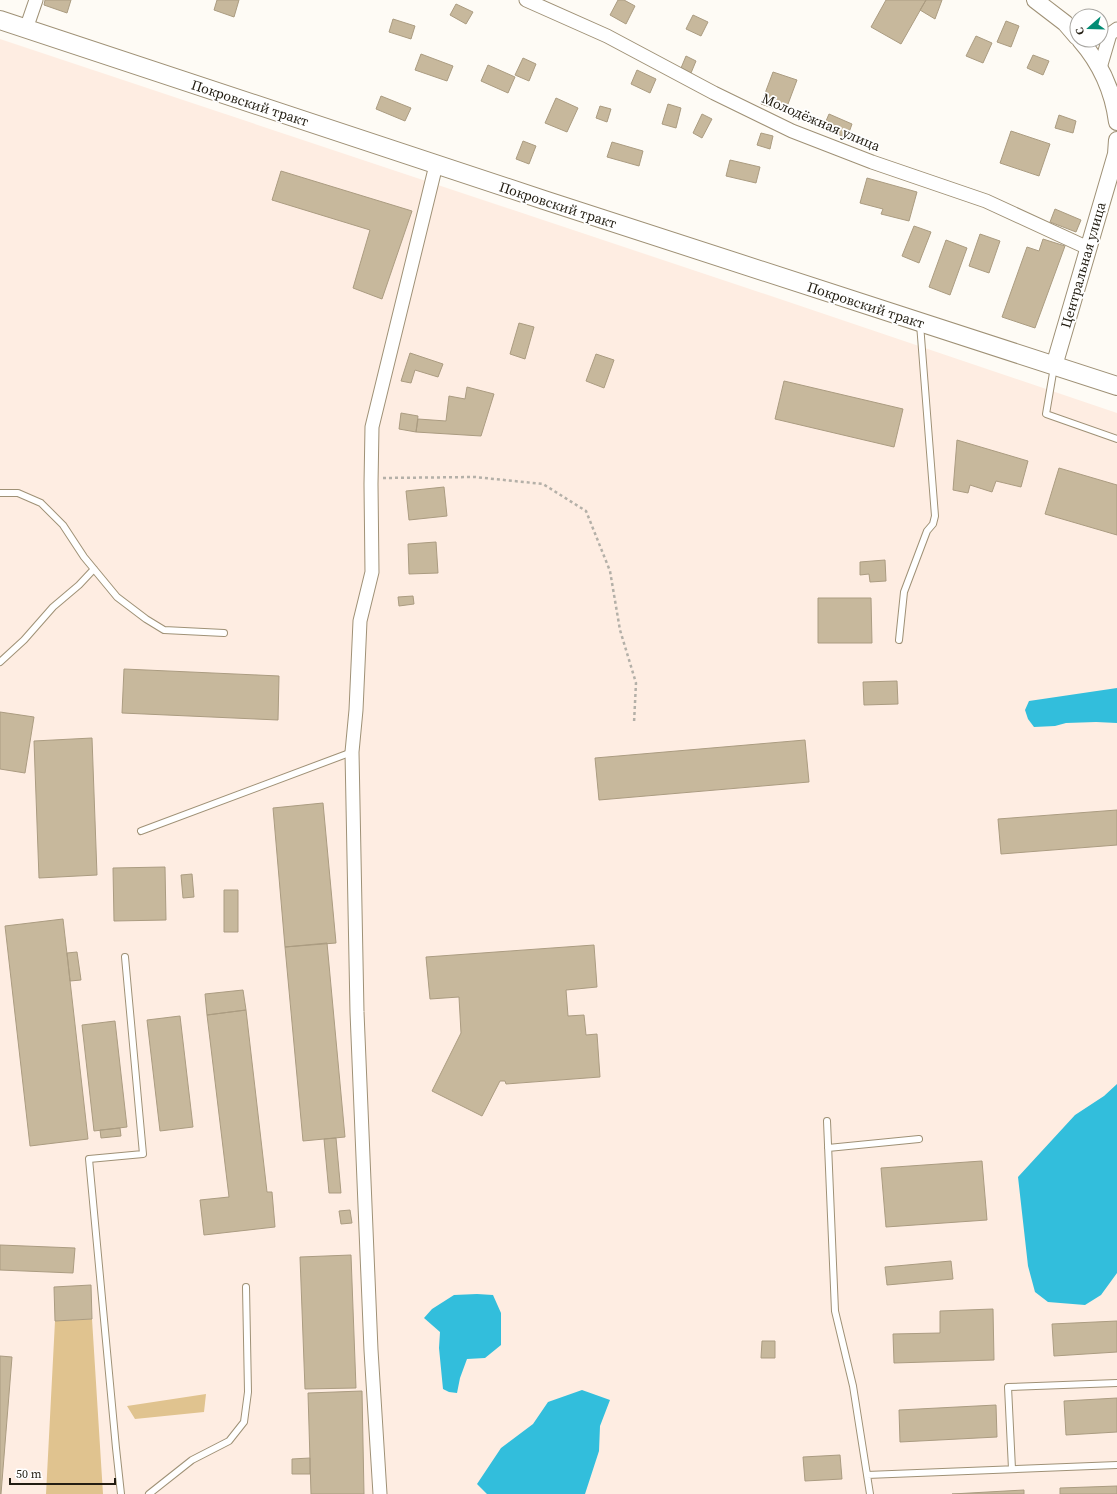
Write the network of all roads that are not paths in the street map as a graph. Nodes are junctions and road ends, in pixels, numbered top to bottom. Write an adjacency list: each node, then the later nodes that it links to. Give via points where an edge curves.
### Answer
1 (36, 0): 6 (street)
2 (526, 0): 13 (street, Молодёжная улица, via 607,36 792,131 872,162 986,201)
3 (1035, 0): 5 (street)
4 (0, 20): 6 (main road, Покровский тракт)
5 (1069, 27)
6 (26, 29): 12 (main road, Покровский тракт)
7 (1117, 29): 9 (street, via 1110,34)
8 (1087, 48): 9 (street)
9 (1100, 68): 10 (street, via 1114,105)
10 (1117, 122)
11 (1117, 140): 13 (street, Центральная улица, via 1116,154)
12 (436, 165): 14 (main road, Покровский тракт); 23 (street, via 372,427 372,572 360,621)
13 (1088, 248): 15 (street, Центральная улица)
14 (920, 323): 15 (main road, Покровский тракт); 21 (lane, via 935,516 904,592)
15 (1054, 366): 16 (main road, Покровский тракт); 17 (lane, via 1046,414)
16 (1117, 386)
17 (1117, 438)
18 (0, 493): 19 (lane, via 18,493 41,503 63,525)
19 (94, 569): 20 (lane, via 117,596 164,630); 22 (lane)
20 (224, 633)
21 (899, 640)
22 (0, 662)
23 (352, 752): 24 (lane); 36 (street, via 357,1012)
24 (140, 831)
25 (126, 957): 34 (lane, via 143,1154 89,1159)
26 (827, 1121): 28 (lane)
27 (919, 1139): 28 (lane)
28 (828, 1148): 33 (lane, via 835,1311 853,1386)
29 (246, 1287): 35 (lane, via 248,1392 244,1422 228,1440 192,1460)
30 (1117, 1383): 32 (lane, via 1008,1388)
31 (1117, 1465): 32 (lane)
32 (1012, 1469): 33 (lane)
33 (867, 1475): 37 (lane)
34 (122, 1494)
35 (149, 1494)
36 (380, 1494)
37 (870, 1494)

